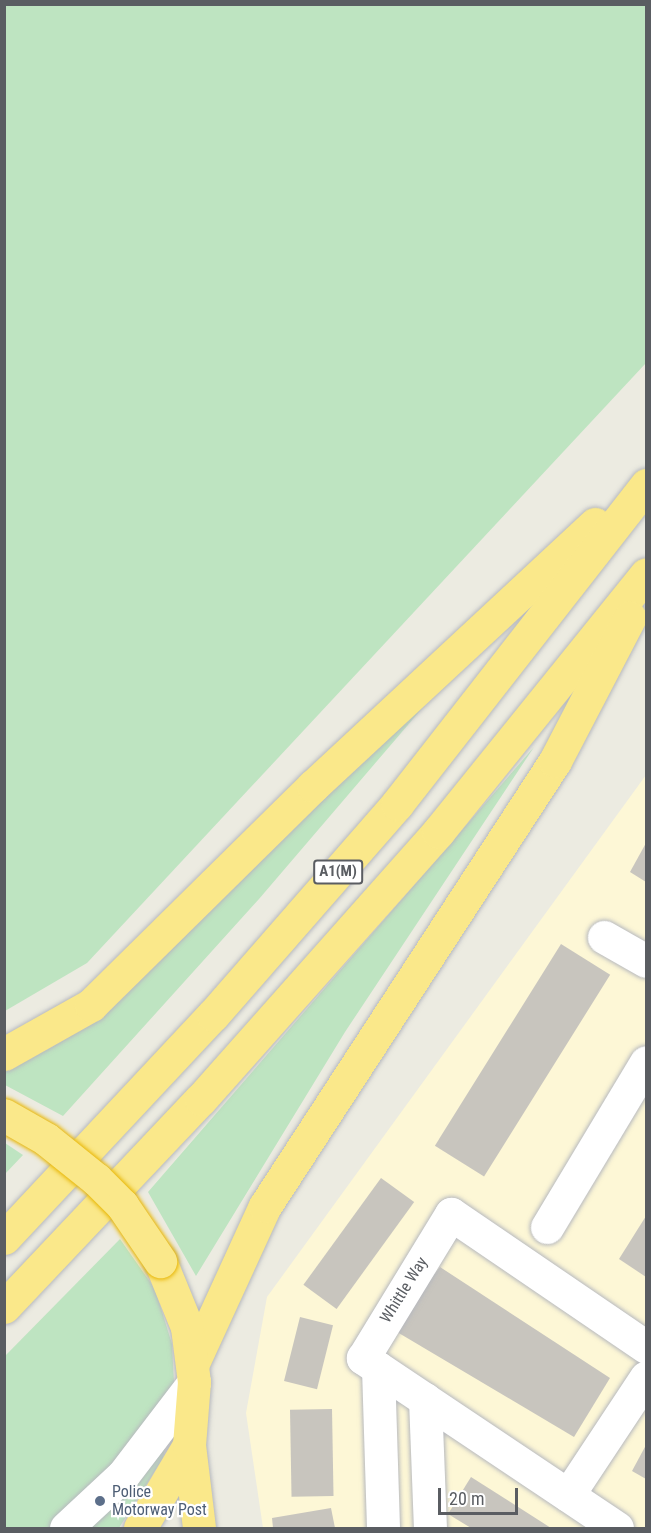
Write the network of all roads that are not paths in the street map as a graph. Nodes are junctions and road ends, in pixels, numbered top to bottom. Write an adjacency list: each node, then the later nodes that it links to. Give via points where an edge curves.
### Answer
1 (646, 477): 7 (highway, via 313,786 91,1005)
2 (646, 484): 11 (highway, A1(M), via 397,804 213,1015)
3 (646, 574): 12 (highway, A1(M), via 438,832 193,1108)
4 (646, 586): 15 (highway, via 555,761 265,1206)
5 (604, 937): 6 (lane)
6 (646, 961)
7 (4, 1054)
8 (646, 1062): 10 (lane)
9 (4, 1115): 15 (highway, bridge, via 46,1139 122,1205 160,1261 181,1307)
10 (547, 1227)
11 (4, 1238)
12 (4, 1307)
13 (646, 1347): 14 (lane, Whittle Way, via 451,1214 363,1358)
14 (378, 1368): 17 (lane); 23 (lane)
15 (194, 1372): 18 (highway); 20 (lane, via 123,1475)
16 (646, 1377): 19 (lane)
17 (425, 1399): 19 (lane); 24 (lane)
18 (189, 1445): 21 (highway); 22 (highway)
19 (568, 1496): 25 (lane)
20 (66, 1528)
21 (140, 1528)
22 (199, 1528)
23 (383, 1528)
24 (430, 1528)
25 (617, 1528)

